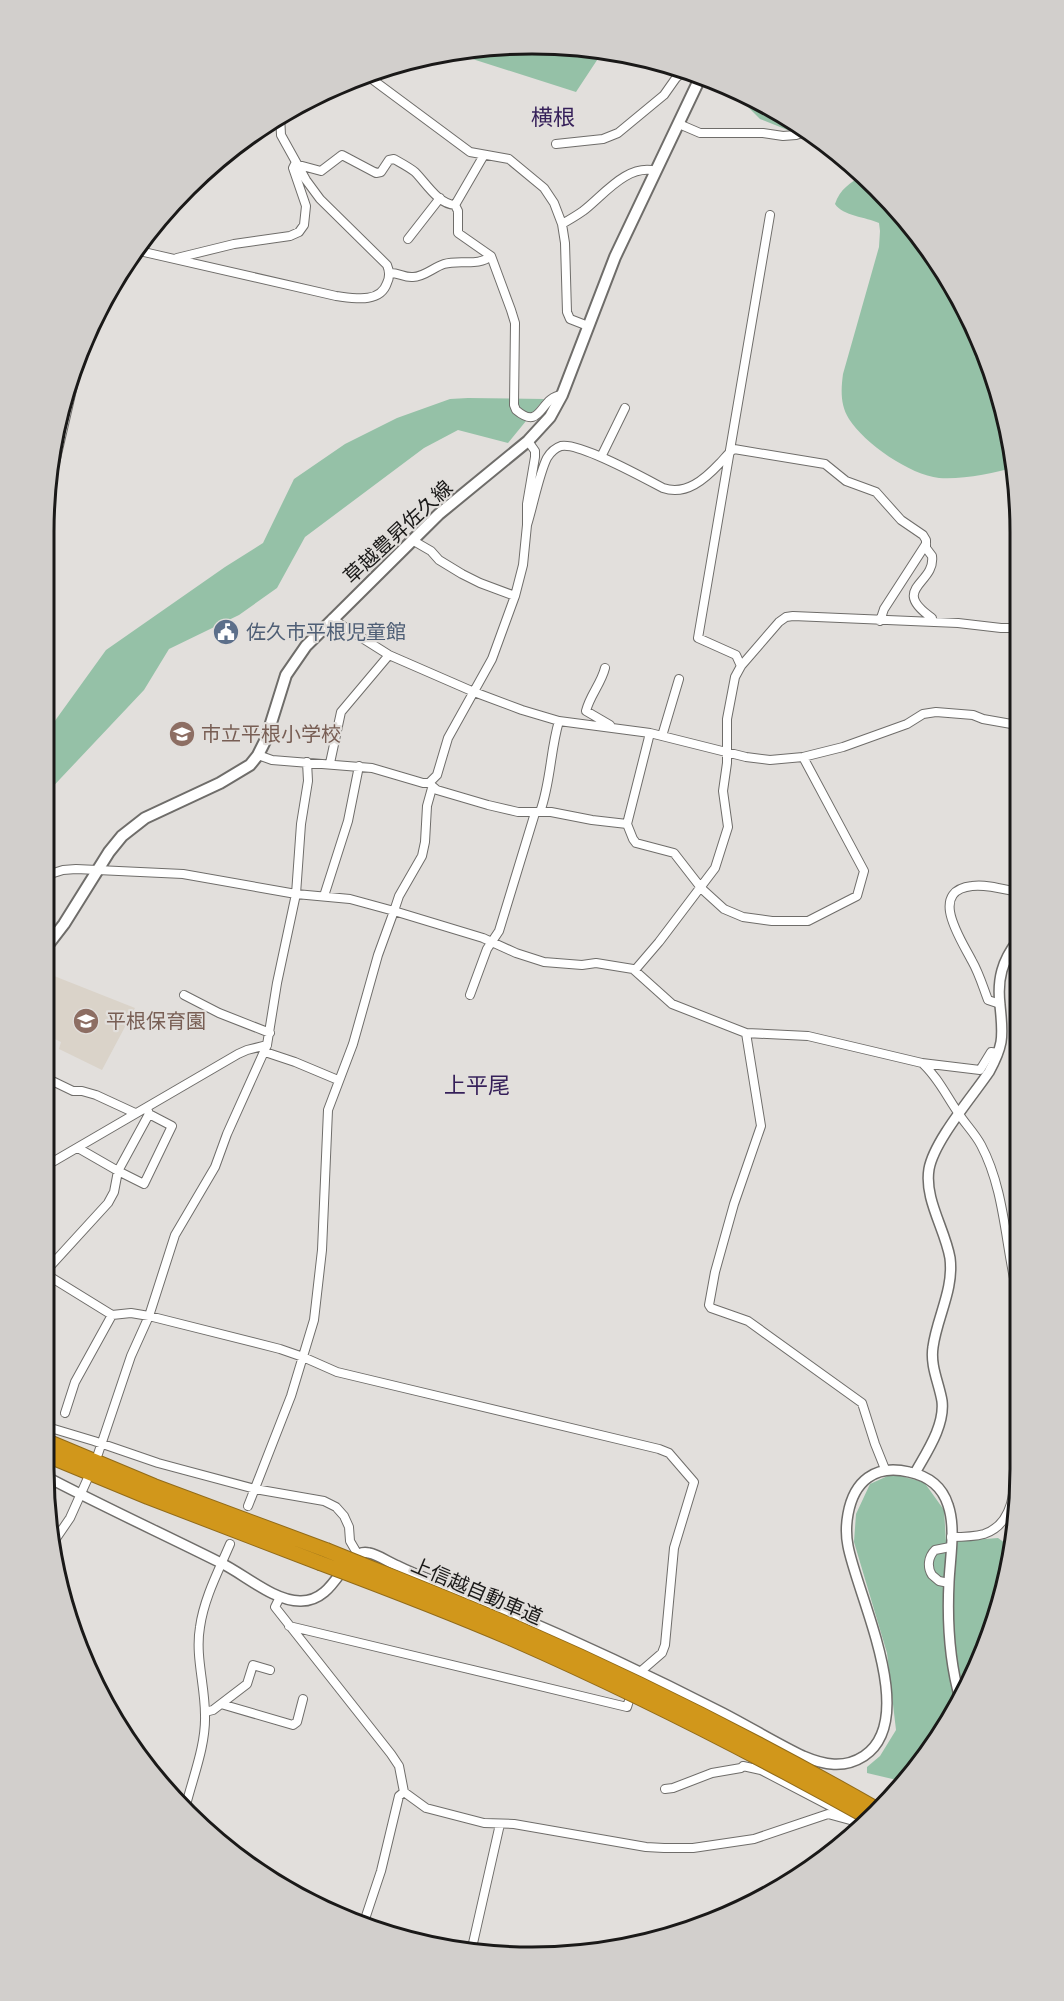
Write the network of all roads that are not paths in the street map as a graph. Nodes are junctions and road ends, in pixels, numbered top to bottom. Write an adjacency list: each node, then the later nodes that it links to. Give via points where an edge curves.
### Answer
1 (678, 77): 7 (street, via 664,95 618,133)
2 (374, 81): 8 (street, via 470,152)
3 (698, 83): 4 (main road, 草越豊昇佐久線)
4 (679, 124): 6 (street, via 700,133); 10 (main road, 草越豊昇佐久線)
5 (280, 126): 9 (street)
6 (797, 135)
7 (556, 144)
8 (484, 155): 12 (street); 14 (street, via 508,159 539,183 549,194)
9 (295, 164): 11 (street, via 321,171 342,155 381,172 392,158 414,172); 18 (street, via 306,206 304,225 299,232); 19 (street, via 320,199 384,261)
10 (656, 171): 14 (street, via 646,170 622,179); 20 (main road, 草越豊昇佐久線)
11 (440, 198): 12 (street); 15 (street)
12 (455, 205): 17 (street, via 458,233)
13 (771, 215): 24 (street)
14 (562, 224): 20 (street, via 567,312 570,318)
15 (408, 239)
16 (145, 252): 18 (street)
17 (491, 256): 19 (street, via 483,261 445,264 412,278); 21 (street, via 515,323 516,410 532,418 550,399)
18 (172, 259): 19 (street, via 358,299 383,291)
19 (389, 273)
20 (588, 326): 21 (main road, 草越豊昇佐久線)
21 (562, 395): 23 (main road, 草越豊昇佐久線, via 550,417)
22 (625, 408): 25 (street)
23 (528, 441): 26 (street, via 535,454); 27 (main road, 草越豊昇佐久線)
24 (729, 452): 25 (street, via 701,481 679,490 663,488); 28 (street, via 737,449 825,464 844,480 876,492 901,520 923,535); 35 (street, via 698,638 736,655)
25 (601, 457): 26 (street, via 570,446 553,450 546,460)
26 (527, 525): 29 (street)
27 (412, 540): 29 (street, via 462,574); 30 (main road, 草越豊昇佐久線)
28 (926, 544): 31 (street); 32 (street, via 933,564 914,596 917,606)
29 (515, 596): 38 (street, via 495,651)
30 (332, 619): 34 (street); 45 (main road, 草越豊昇佐久線, via 290,667)
31 (880, 621): 32 (street); 35 (street, via 786,617)
32 (932, 622): 33 (street)
33 (1010, 628)
34 (389, 655): 38 (street); 48 (street, via 341,712)
35 (741, 666): 44 (street, via 727,718)
36 (605, 668): 41 (street, via 586,711)
37 (679, 679): 43 (street)
38 (474, 692): 39 (street); 50 (street, via 452,729)
39 (559, 721): 41 (street); 51 (street, via 549,781)
40 (1010, 723): 46 (street, via 973,715 923,714 843,747)
41 (612, 727): 42 (street)
42 (650, 733): 43 (street); 52 (street)
43 (662, 736): 44 (street)
44 (728, 753): 46 (street, via 770,760); 55 (street, via 723,791 729,827 715,868)
45 (258, 755): 47 (street); 53 (main road, 草越豊昇佐久線, via 233,776 133,826)
46 (803, 757): 55 (street, via 864,872 857,896 808,921 772,921 733,914)
47 (306, 762): 48 (street); 57 (street, via 308,782)
48 (330, 763): 49 (street)
49 (359, 766): 50 (street); 58 (street, via 348,821)
50 (430, 785): 51 (street, via 496,807); 59 (street, via 422,856)
51 (537, 813): 52 (street); 61 (street, via 499,931)
52 (627, 824): 55 (street, via 636,843 674,853)
53 (99, 869): 54 (street); 57 (street, via 183,874); 60 (main road, 草越豊昇佐久線)
54 (54, 873)
55 (700, 886): 63 (street)
56 (1010, 891): 66 (street, via 969,886 953,895 950,903 950,919 988,1000)
57 (296, 894): 58 (street); 67 (street)
58 (324, 896): 59 (street)
59 (394, 911): 61 (street); 72 (street)
60 (54, 937)
61 (491, 942): 63 (street, via 544,962 596,963); 65 (street)
62 (1010, 953): 66 (street, via 1000,974)
63 (635, 970): 68 (street, via 672,1004)
64 (184, 995): 67 (street)
65 (470, 995)
66 (999, 1004): 70 (street, via 1002,1034)
67 (270, 1033): 69 (street)
68 (746, 1033): 71 (street, via 808,1036); 92 (street, via 761,1126 714,1272 709,1305 748,1321 862,1403)
69 (266, 1049): 72 (street); 74 (street, via 238,1054); 84 (street, via 215,1167 175,1235)
70 (998, 1053): 71 (street, via 991,1052 980,1070); 76 (street)
71 (922, 1063): 76 (street)
72 (338, 1080): 85 (street, via 326,1124 319,1284)
73 (54, 1082): 75 (street)
74 (148, 1110): 75 (street); 79 (street); 79 (street, via 172,1126 144,1184)
75 (135, 1113): 77 (street)
76 (959, 1115): 81 (street, via 978,1139 989,1165 1004,1218); 93 (street, via 936,1148 929,1172 929,1189 948,1246 951,1276 932,1353 941,1417)
77 (78, 1148): 78 (street); 79 (street)
78 (54, 1161)
79 (117, 1171): 80 (street, via 108,1203)
80 (54, 1262)
81 (1010, 1264)
82 (54, 1279): 83 (street)
83 (112, 1315): 84 (street); 86 (street, via 75,1382)
84 (148, 1316): 85 (street); 89 (street)
85 (303, 1357): 96 (street); 110 (street, via 337,1372 669,1453 694,1482 674,1548 665,1646)
86 (65, 1413)
87 (54, 1429): 89 (street)
88 (54, 1444): 104 (highway, 上信越自動車道)
89 (103, 1444): 90 (street); 96 (street)
90 (98, 1454)
91 (54, 1458): 104 (highway, 上信越自動車道, via 148,1497)
92 (885, 1469): 93 (street); 110 (street, via 870,1475 860,1485 852,1498 847,1524 850,1555 876,1636 885,1690 884,1727 876,1745 866,1754 843,1765 810,1759)
93 (915, 1473): 101 (street, via 932,1481 944,1494 950,1510)
94 (87, 1480): 97 (street)
95 (54, 1481): 97 (street)
96 (255, 1489): 98 (street); 103 (street, via 303,1496 336,1507 344,1516)
97 (81, 1495): 100 (street); 105 (street)
98 (248, 1506)
99 (1008, 1514): 101 (street, via 998,1527)
100 (59, 1535)
101 (951, 1542): 106 (street); 106 (street, via 935,1550 929,1563 932,1575)
102 (230, 1544): 105 (street)
103 (357, 1553): 107 (street, via 331,1586 316,1598 297,1601); 110 (street, via 376,1555)
104 (323, 1556): 118 (highway, 上信越自動車道, bridge, via 468,1607 601,1666); 119 (highway, 上信越自動車道, bridge, via 569,1665 742,1749)
105 (222, 1563): 107 (street); 114 (street, via 199,1629)
106 (949, 1583): 111 (street, via 949,1643)
107 (280, 1597): 108 (street, via 275,1607)
108 (289, 1626): 110 (street, via 627,1707); 116 (street, via 391,1754 399,1766)
109 (270, 1670): 113 (street, via 254,1665 248,1684)
110 (640, 1672)
111 (957, 1687)
112 (303, 1699): 113 (street, via 293,1725)
113 (221, 1704): 114 (street)
114 (205, 1712): 117 (street, via 203,1738)
115 (665, 1789): 121 (street, via 743,1766 762,1770)
116 (404, 1792): 122 (street, via 437,1812); 123 (street, via 399,1796)
117 (187, 1800)
118 (872, 1804)
119 (862, 1814)
120 (858, 1818): 121 (street)
121 (855, 1819): 122 (street, via 828,1814 754,1839 679,1849)
122 (500, 1824): 124 (street)
123 (366, 1917)
124 (473, 1943)

